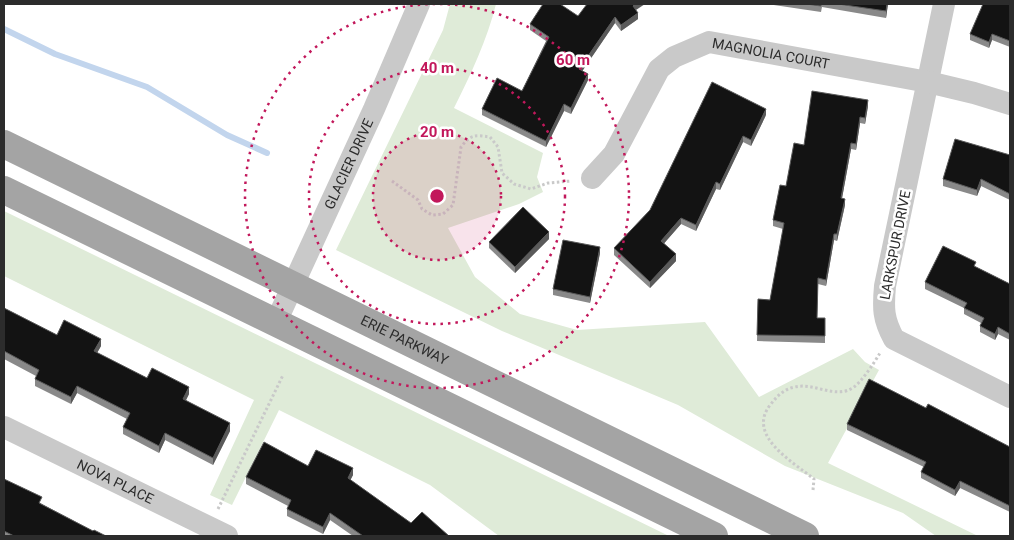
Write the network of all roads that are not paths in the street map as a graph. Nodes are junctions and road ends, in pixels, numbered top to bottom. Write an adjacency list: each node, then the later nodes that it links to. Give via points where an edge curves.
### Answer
1 (419, 4): 8 (street, GLACIER DRIVE)
2 (944, 4): 3 (street, LARKSPUR DRIVE)
3 (928, 82): 4 (street, MAGNOLIA COURT); 6 (street, MAGNOLIA COURT, via 709,42 674,57 659,69 614,154); 10 (street, LARKSPUR DRIVE, via 885,286 883,307 886,325 894,339)
4 (1010, 104)
5 (4, 144): 8 (main road, ERIE PARKWAY)
6 (592, 178)
7 (4, 190): 9 (main road)
8 (293, 286): 9 (street, GLACIER DRIVE); 14 (main road, ERIE PARKWAY)
9 (276, 322): 13 (main road)
10 (1010, 397)
11 (4, 426): 12 (street, NOVA PLACE)
12 (227, 536)
13 (714, 536)
14 (805, 536)

